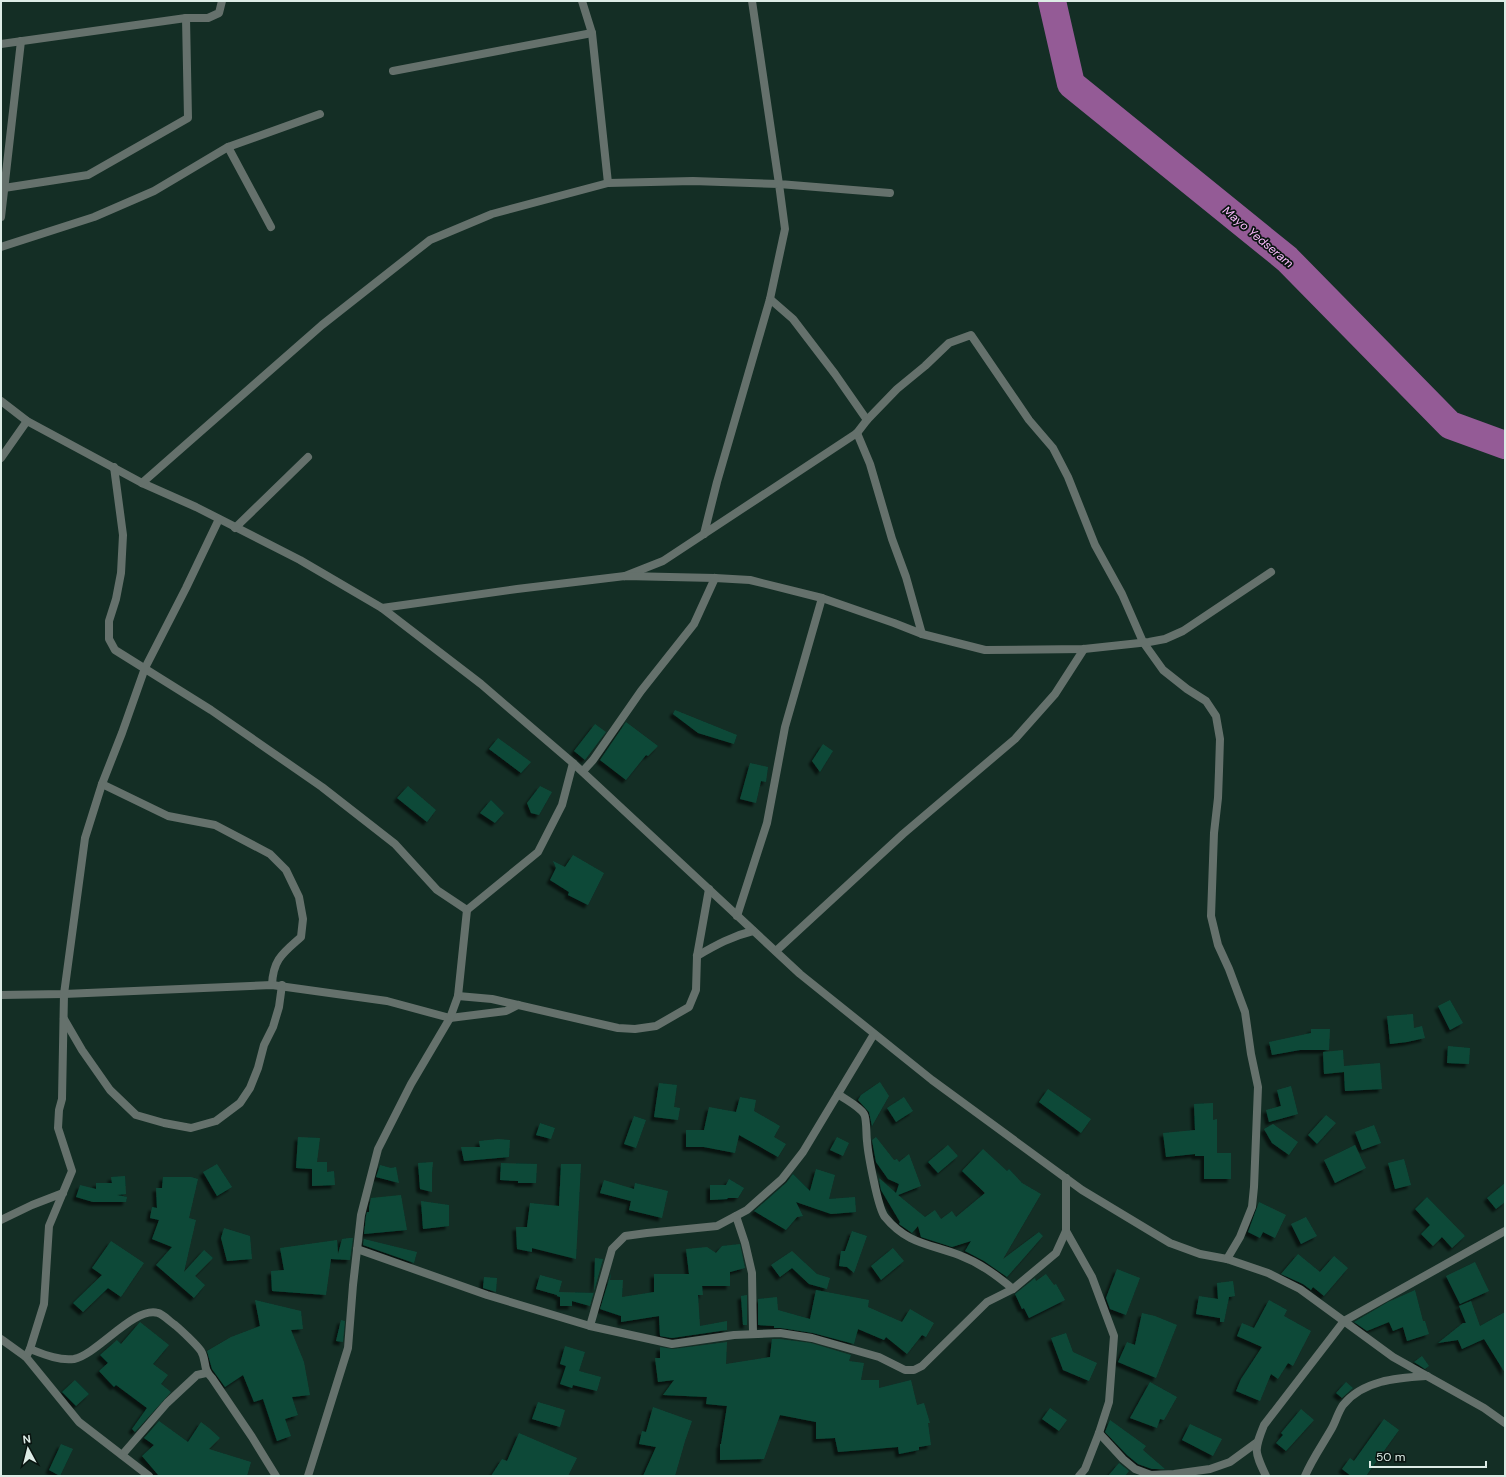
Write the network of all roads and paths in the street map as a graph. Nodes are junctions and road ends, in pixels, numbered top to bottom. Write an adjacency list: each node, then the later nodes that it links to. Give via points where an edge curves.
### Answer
1 (222, 1): 4 (street, via 219,13 208,18)
2 (582, 1): 5 (street)
3 (752, 1): 12 (street)
4 (186, 18): 6 (street); 13 (street, via 188,118 88,175)
5 (592, 33): 8 (street); 11 (street)
6 (21, 41): 7 (street); 13 (street)
7 (1, 44)
8 (393, 70)
9 (320, 114): 10 (street)
10 (228, 147): 16 (street); 17 (street, via 154,191 94,217)
11 (608, 182): 12 (street); 26 (street, via 492,214 430,240 322,325)
12 (779, 184): 14 (street); 18 (street, via 785,229)
13 (4, 188): 15 (street)
14 (890, 193)
15 (1, 217)
16 (271, 226)
17 (1, 247)
18 (770, 298): 20 (street, via 793,319); 29 (street)
19 (1, 401): 21 (street)
20 (866, 420): 22 (street); 36 (street, via 949,342 971,334 1030,420 1053,448 1068,477 1095,545 1122,594)
21 (27, 421): 24 (street); 25 (street)
22 (857, 433): 29 (street); 35 (street, via 870,464)
23 (308, 457): 28 (street)
24 (1, 458)
25 (114, 467): 26 (street); 38 (street, via 123,535 116,599 109,621 109,639 115,650)
26 (142, 483): 27 (street)
27 (219, 519): 28 (street); 38 (street)
28 (235, 528): 34 (street, via 300,560)
29 (704, 534): 31 (street, via 663,561)
30 (1271, 572): 36 (street, via 1183,631 1165,639)
31 (625, 576): 32 (street); 34 (street, via 517,588)
32 (715, 578): 33 (street, via 750,580); 40 (street, via 694,624 646,685 594,760)
33 (822, 598): 35 (street); 44 (street, via 785,726 767,823)
34 (382, 608): 39 (street, via 481,684)
35 (922, 634): 37 (street, via 984,650)
36 (1143, 642): 37 (street); 65 (street, via 1163,670 1206,701 1216,716 1220,739 1211,916 1218,945 1245,1012 1258,1087 1252,1207 1240,1237)
37 (1084, 649): 46 (street, via 1055,694 1015,739 903,834)
38 (145, 668): 41 (street); 43 (street, via 322,786 395,844 437,890)
39 (573, 763): 40 (street); 43 (street, via 562,805 538,852)
40 (583, 771): 42 (street)
41 (102, 784): 48 (street, via 168,816 215,824 270,854 286,870 299,897 303,919 301,937 279,959 273,972); 50 (street, via 84,838)
42 (709, 889): 44 (street); 47 (street)
43 (467, 910): 52 (street)
44 (737, 916): 45 (street)
45 (754, 931): 46 (street); 47 (street, via 724,940)
46 (776, 951): 56 (street, via 800,974)
47 (697, 956): 53 (street, via 696,990 689,1007 656,1026 618,1028)
48 (272, 985): 49 (street); 50 (street)
49 (282, 985): 54 (street, via 273,1027 264,1045 250,1088 240,1103 216,1121 191,1128 136,1115 110,1090 82,1050); 55 (street, via 387,1000)
50 (64, 994): 51 (street); 54 (street)
51 (1, 995)
52 (458, 996): 53 (street, via 492,999); 55 (street)
53 (518, 1005): 55 (street, via 506,1011)
54 (64, 1018): 59 (street, via 62,1099 58,1128 72,1172)
55 (450, 1018): 64 (street, via 411,1084 378,1149 361,1215)
56 (874, 1034): 57 (street); 58 (street)
57 (838, 1094): 60 (street, via 803,1152 782,1178 747,1210); 66 (street, via 861,1110 865,1116 867,1146 884,1216 895,1228 911,1239 976,1262)
58 (1066, 1178): 62 (street); 65 (street, via 1170,1243 1200,1254)
59 (63, 1193): 61 (street); 71 (street, via 49,1226 44,1304)
60 (736, 1216): 68 (street, via 717,1226 625,1236 612,1250); 69 (street, via 752,1273)
61 (1, 1220)
62 (1066, 1231): 66 (street, via 1056,1253); 75 (street, via 1092,1277 1114,1336 1109,1402)
63 (1505, 1231): 67 (street)
64 (357, 1248): 68 (street, via 487,1295); 80 (street, via 348,1348)
65 (1227, 1259): 67 (street, via 1268,1273 1300,1288)
66 (1013, 1289): 69 (street, via 987,1302 922,1366 914,1370 905,1370 879,1356 812,1338 780,1333)
67 (1344, 1321): 73 (street, via 1393,1357); 76 (street, via 1264,1425)
68 (590, 1326): 69 (street, via 672,1344)
69 (753, 1334)
70 (1, 1339): 71 (street)
71 (28, 1353): 72 (street, via 74,1359 94,1350 117,1330 141,1315 147,1312 158,1313 201,1351); 77 (street, via 79,1422)
72 (206, 1373): 77 (street, via 197,1375 167,1403); 79 (street, via 212,1378)
73 (1427, 1376): 74 (street, via 1484,1408); 83 (street, via 1400,1378 1369,1385 1351,1397 1342,1406)
74 (1505, 1423)
75 (1099, 1433): 76 (street, via 1122,1459 1135,1469 1151,1475 1210,1469 1230,1462); 81 (street, via 1085,1469)
76 (1256, 1443): 82 (street, via 1256,1454)
77 (122, 1455): 78 (street)
78 (149, 1476)
79 (276, 1476)
80 (308, 1476)
81 (1079, 1476)
82 (1266, 1476)
83 (1305, 1476)

